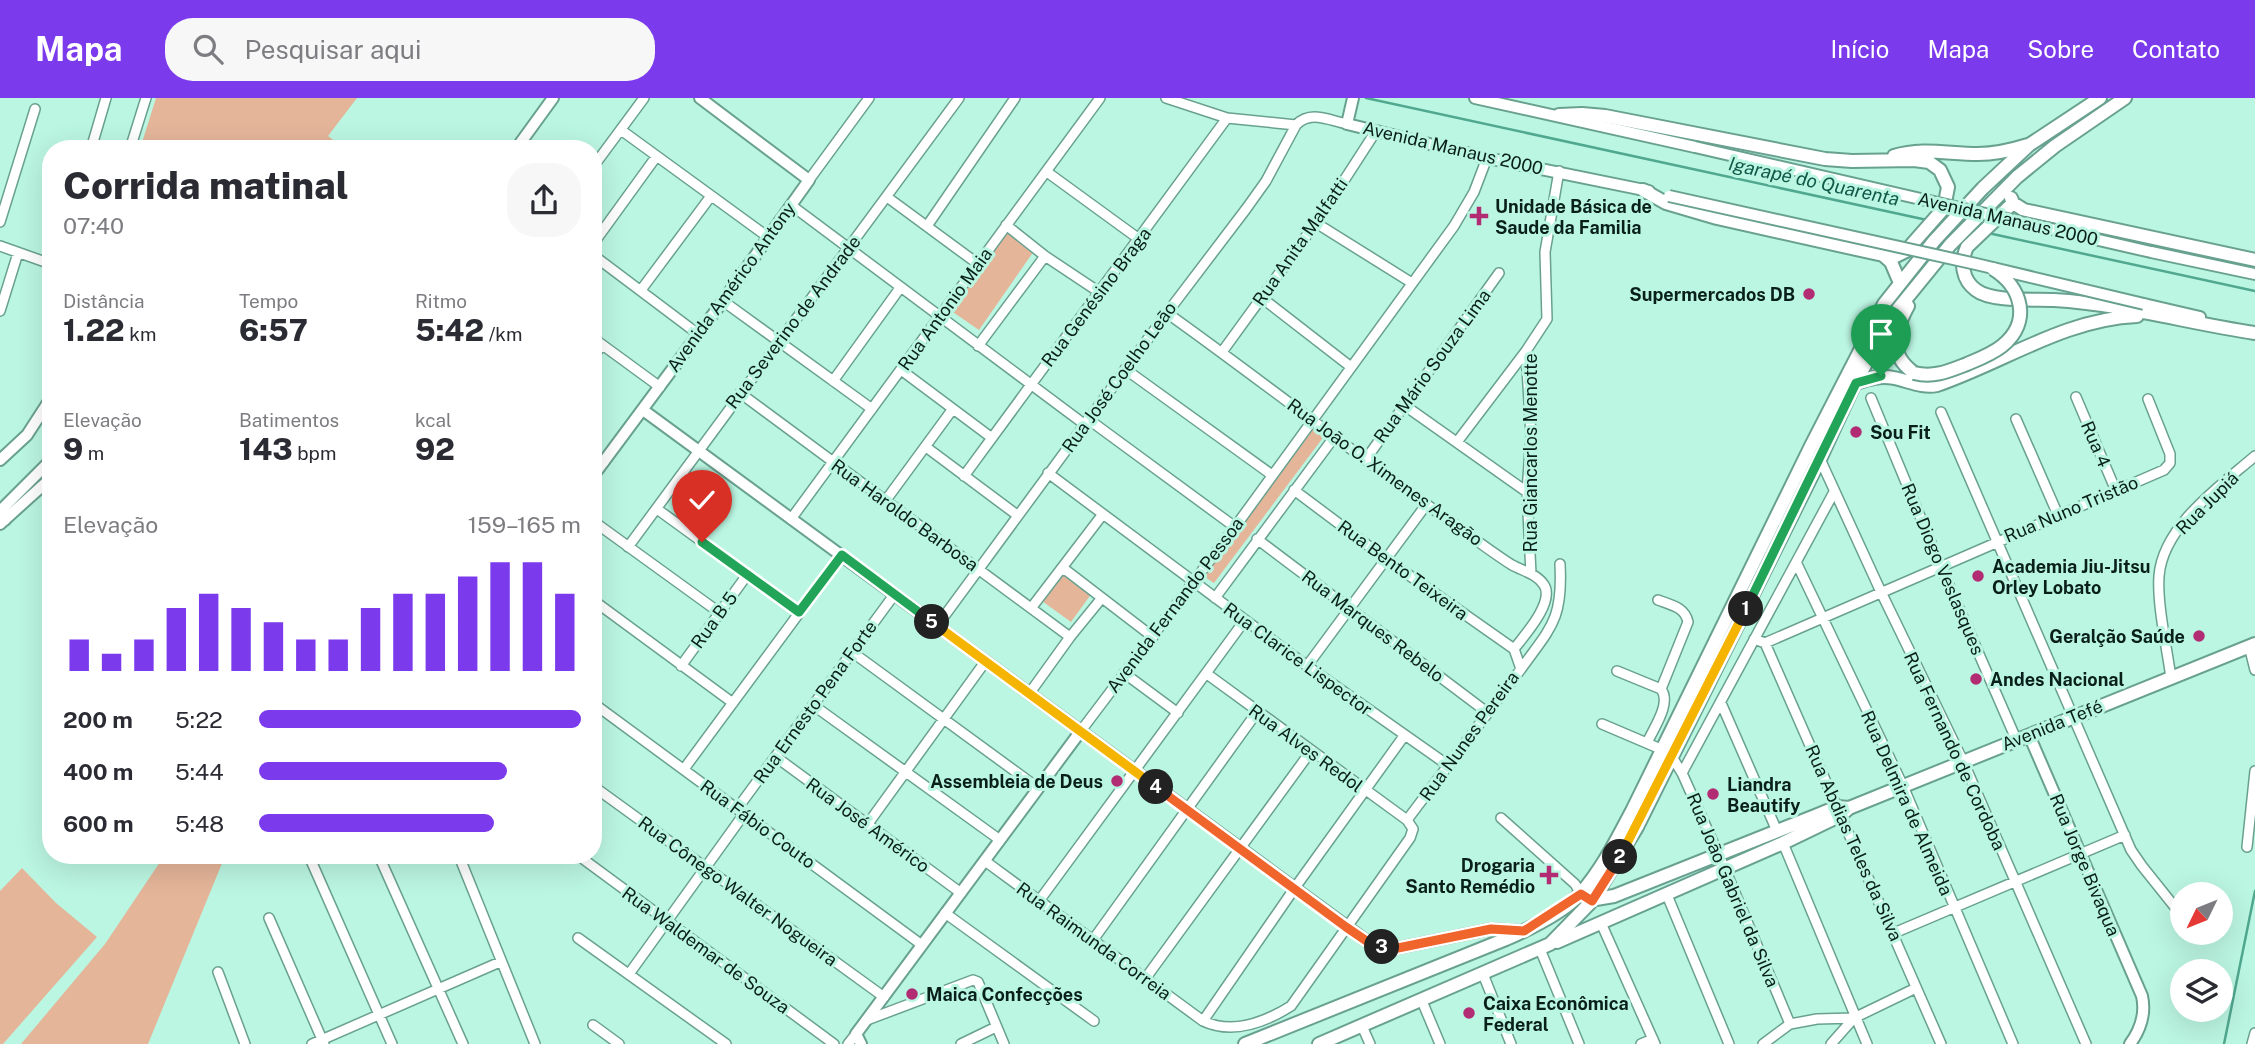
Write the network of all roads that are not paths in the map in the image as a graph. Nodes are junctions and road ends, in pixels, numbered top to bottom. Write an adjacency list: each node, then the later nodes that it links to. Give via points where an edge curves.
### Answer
1 (106, 98): 22 (street)
2 (146, 98): 23 (street)
3 (553, 98): 24 (street)
4 (644, 98): 20 (street)
5 (700, 98): 33 (street)
6 (869, 98): 33 (street, Avenida Américo Antony)
7 (958, 98): 36 (street, Rua Severino de Andrade)
8 (1015, 98): 42 (street)
9 (1100, 98): 30 (street, Rua Antonio Maia)
10 (1166, 98): 17 (street)
11 (1353, 98): 18 (street)
12 (2099, 98): 25 (main road)
13 (2124, 98): 32 (main road)
14 (1482, 99): 16 (street, Avenida Manaus 2000)
15 (35, 109): 39 (street)
16 (1559, 115): 29 (main road, via 1605,116 1825,159); 57 (street, Avenida Manaus 2000, bridge)
17 (1227, 118): 19 (street); 45 (street, Rua Genésino Braga)
18 (1348, 119): 19 (street, via 1312,116); 21 (street, Avenida Manaus 2000)
19 (1296, 125): 67 (street, Rua José Coelho Leão, via 1266,181)
20 (621, 130): 26 (street); 27 (street)
21 (1376, 131): 28 (street, Avenida Manaus 2000); 40 (street, Rua Anita Malfatti)
22 (94, 140)
23 (133, 140)
24 (523, 140)
25 (2029, 145): 29 (main road, via 1982,154 1908,151); 60 (main road, via 1959,214)
26 (602, 155)
27 (656, 157): 35 (street); 43 (street)
28 (1487, 158): 31 (street, Avenida Manaus 2000); 59 (street, Avenida Fernando Pessoa, via 1465,210)
29 (1880, 160): 49 (main road, via 1934,164 1948,187 1944,208 1921,234 1900,255)
30 (1046, 172): 41 (street, Rua Antonio Maia); 45 (street)
31 (1559, 172): 34 (street, Avenida Manaus 2000); 75 (street, Rua Giancarlos Menotte, via 1545,252 1547,319)
32 (2017, 177): 37 (main road, via 2011,191); 58 (main road)
33 (808, 180): 38 (street, Avenida Américo Antony)
34 (1643, 190): 49 (main road, via 1666,204 1717,219); 55 (street, Avenida Manaus 2000, bridge)
35 (711, 196): 44 (street); 62 (street)
36 (887, 197): 42 (street); 47 (street, Rua Severino de Andrade)
37 (2013, 203): 51 (main road, via 2024,210); 68 (main road, via 1966,247 1964,274 1975,290 1984,295 2103,304)
38 (791, 205): 44 (street, Avenida Américo Antony); 47 (street)
39 (0, 222)
40 (1316, 223): 59 (street); 64 (street, Rua Anita Malfatti)
41 (1006, 225): 50 (street); 54 (street, Rua Antonio Maia)
42 (928, 226): 54 (street)
43 (602, 232)
44 (768, 237): 65 (street, Avenida Américo Antony)
45 (1139, 239): 63 (street, Rua Genésino Braga)
46 (0, 246): 48 (street)
47 (848, 250): 61 (street); 72 (street, Rua Severino de Andrade)
48 (18, 253): 52 (street); 66 (street)
49 (1883, 255): 60 (main road)
50 (1045, 256): 63 (street); 74 (street)
51 (2255, 260)
52 (42, 261)
53 (602, 262): 62 (street)
54 (978, 264): 69 (street, Rua Antonio Maia)
55 (1993, 268): 58 (main road, bridge, via 2012,284 2018,296 2020,310 2012,335 1991,353 1935,375 1914,373 1898,355 1899,322); 70 (street, bridge)
56 (1499, 273): 88 (street, Rua Mário Souza Lima)
57 (2255, 274)
58 (1922, 279): 81 (main road, via 1883,330)
59 (1412, 283): 77 (street, Avenida Fernando Pessoa)
60 (1900, 283): 188 (main road, via 1860,349)
61 (900, 288): 69 (street); 80 (street)
62 (641, 290): 71 (street)
63 (1099, 292): 82 (street, Rua Genésino Braga)
64 (1262, 298): 76 (street, Rua Anita Malfatti); 77 (street)
65 (723, 301): 71 (street, Avenida Américo Antony); 72 (street)
66 (0, 311)
67 (1167, 313): 76 (street, Rua João O. Ximenes Aragão); 78 (street, Rua José Coelho Leão)
68 (2157, 315): 70 (main road); 81 (main road, via 2080,325 1937,385 1881,376)
69 (940, 318): 74 (street); 79 (street, Rua Antonio Maia)
70 (2255, 331)
71 (698, 334): 83 (street, Avenida Américo Antony)
72 (779, 341): 80 (street); 84 (street, Rua Severino de Andrade)
73 (602, 345): 83 (street)
74 (978, 346): 82 (street)
75 (1525, 351): 99 (street); 116 (street, Rua Giancarlos Menotte, via 1531,436)
76 (1223, 352): 94 (street, Rua João O. Ximenes Aragão)
77 (1350, 367): 94 (street, Avenida Fernando Pessoa)
78 (1125, 369): 96 (street, Rua José Coelho Leão); 111 (street)
79 (901, 370): 89 (street, Rua Antonio Maia); 91 (street)
80 (833, 382): 89 (street)
81 (1856, 383): 104 (main road)
82 (1031, 384): 96 (street); 98 (street, Rua Genésino Braga)
83 (660, 387): 90 (street, Avenida Américo Antony)
84 (740, 393): 101 (street, Rua Severino de Andrade); 107 (street, Rua Haroldo Barbosa)
85 (2076, 397): 115 (street, Rua 4)
86 (1871, 398): 135 (street, Rua Diogo Veslasques)
87 (2148, 399): 115 (street, Rua Nuno Tristão, via 2170,463)
88 (1404, 405): 99 (street); 103 (street, Rua Mário Souza Lima)
89 (872, 409): 107 (street, Rua Antonio Maia)
90 (643, 410): 101 (street); 106 (street, Avenida Américo Antony)
91 (952, 410): 98 (street); 100 (street)
92 (42, 412): 105 (street, via 27,435)
93 (1941, 412): 129 (street)
94 (1312, 419): 97 (street, Rua João O. Ximenes Aragão); 111 (street, Avenida Fernando Pessoa)
95 (2016, 419): 123 (street)
96 (1086, 422): 110 (street, Rua José Coelho Leão); 126 (street)
97 (1335, 436): 103 (street, Rua João O. Ximenes Aragão); 114 (street)
98 (992, 438): 112 (street, Rua Genésino Braga)
99 (1457, 442): 116 (street)
100 (926, 447): 112 (street); 118 (street)
101 (698, 450): 120 (street, Rua Severino de Andrade); 124 (street)
102 (2255, 456): 169 (street, Rua Jupiá, via 2183,522 2162,557 2158,579)
103 (1366, 459): 119 (street, Rua João O. Ximenes Aragão)
104 (1820, 459): 117 (street, Rua Fernando de Cordoba); 188 (main road)
105 (0, 460)
106 (604, 462): 108 (street, Avenida Américo Antony)
107 (833, 462): 118 (street, Rua Haroldo Barbosa); 124 (street, Rua Antonio Maia)
108 (602, 465)
109 (42, 469): 125 (street, via 2,509)
110 (1048, 473): 121 (street, Rua Clarice Lispector); 122 (street, Rua José Coelho Leão)
111 (1272, 475): 126 (street, Avenida Fernando Pessoa)
112 (964, 476): 122 (street)
113 (42, 486): 125 (street)
114 (1294, 490): 128 (street); 132 (street, Rua Bento Teixeira)
115 (2116, 491): 123 (street, Rua Nuno Tristão)
116 (1527, 492): 138 (street, Rua Giancarlos Menotte)
117 (1834, 492): 133 (street); 141 (street, Rua Fernando de Cordoba)
118 (886, 500): 136 (street, Rua Haroldo Barbosa)
119 (1426, 505): 132 (street); 138 (street, Rua João O. Ximenes Aragão)
120 (657, 509): 130 (street, Rua Severino de Andrade); 139 (street)
121 (1103, 514): 137 (street); 140 (street, Rua Clarice Lispector)
122 (1017, 515): 136 (street, Rua José Coelho Leão)
123 (2058, 515): 129 (street, Rua Nuno Tristão)
124 (791, 519): 131 (street)
125 (2, 522)
126 (1235, 527): 140 (street, Avenida Fernando Pessoa)
127 (602, 528): 130 (street)
128 (1257, 540): 144 (street); 148 (street, Rua Marques Rebelo)
129 (1999, 540): 135 (street, Rua Nuno Tristão); 179 (street)
130 (628, 547): 150 (street)
131 (842, 555): 142 (street); 149 (street)
132 (1386, 559): 148 (street); 159 (street, Rua Bento Teixeira)
133 (1797, 564): 151 (street, Rua Delmira de Almeida); 156 (street)
134 (1560, 565): 164 (street, via 1556,617)
135 (1941, 567): 141 (street, Rua Nuno Tristão); 185 (street, Rua Diogo Veslasques)
136 (980, 569): 147 (street, Rua Haroldo Barbosa); 153 (street, Rua José Coelho Leão)
137 (1062, 570): 143 (street); 147 (street)
138 (1531, 573): 159 (street, via 1544,585 1545,603)
139 (747, 575): 149 (street); 150 (street, Rua B 5)
140 (1194, 582): 144 (street, Rua Clarice Lispector); 155 (street, Avenida Fernando Pessoa)
141 (1881, 592): 151 (street, Rua Nuno Tristão); 190 (street, Rua Fernando de Cordoba)
142 (894, 595): 153 (street); 160 (street, Rua Ernesto Pena Forte)
143 (1101, 598): 154 (street); 155 (street)
144 (1215, 598): 152 (street, Rua Clarice Lispector)
145 (1658, 600): 170 (street, via 1676,606 1688,622)
146 (602, 607): 162 (street)
147 (1032, 607): 154 (street, Rua Haroldo Barbosa)
148 (1349, 609): 163 (street); 178 (street, Rua Marques Rebelo)
149 (799, 612): 172 (street)
150 (720, 613): 162 (street, Rua B 5)
151 (1822, 618): 157 (street, Rua Nuno Tristão); 197 (street, Rua Delmira de Almeida)
152 (1245, 620): 163 (street, Rua Clarice Lispector); 168 (street)
153 (937, 626): 161 (street)
154 (1070, 637): 171 (street)
155 (1153, 637): 167 (street, Avenida Fernando Pessoa)
156 (1754, 639): 157 (street); 173 (street)
157 (1765, 643): 202 (street, Rua Abdias Teles da Silva)
158 (2252, 645): 165 (street); 169 (main road, Avenida Tefé)
159 (1514, 649): 164 (street, Rua Nunes Pereira)
160 (852, 652): 174 (street, Rua Ernesto Pena Forte); 180 (street)
161 (985, 662): 171 (street); 180 (street)
162 (681, 666): 172 (street)
163 (1307, 666): 184 (street, Rua Clarice Lispector)
164 (1521, 670): 178 (street, Rua Nunes Pereira)
165 (2255, 670)
166 (1618, 671): 170 (street)
167 (1124, 673): 177 (street); 182 (street, Avenida Fernando Pessoa)
168 (1207, 674): 176 (street, Rua Alves Redol); 177 (street)
169 (2171, 678): 179 (main road, Avenida Tefé)
170 (1661, 689): 186 (street, via 1665,699)
171 (1030, 694): 182 (street)
172 (733, 703): 192 (street)
173 (1721, 703): 196 (street); 208 (street)
174 (813, 705): 189 (street, Rua Ernesto Pena Forte); 195 (street)
175 (602, 710): 192 (street, Rua Fábio Couto)
176 (1257, 712): 187 (street, Rua Alves Redol); 201 (street)
177 (1178, 713): 193 (street)
178 (1488, 713): 191 (street, Rua Nunes Pereira)
179 (2075, 717): 183 (main road, Avenida Tefé); 207 (street)
180 (944, 719): 195 (street); 198 (street)
181 (1602, 723): 186 (street)
182 (1080, 732): 193 (street); 198 (street, Avenida Fernando Pessoa)
183 (2029, 734): 185 (main road, Avenida Tefé); 212 (street, Rua Jorge Bivaqua)
184 (1404, 736): 191 (street, Rua Clarice Lispector); 199 (street)
185 (2016, 739): 190 (main road, Avenida Tefé)
186 (1647, 743): 188 (street)
187 (1311, 751): 199 (street, Rua Alves Redol); 211 (street)
188 (1667, 753): 196 (street, Rua João Gabriel da Silva); 225 (main road, via 1637,827)
189 (776, 757): 203 (street, Rua Ernesto Pena Forte); 206 (street, Rua José Américo)
190 (1963, 761): 197 (main road, Avenida Tefé); 221 (street, Rua Fernando de Cordoba)
191 (1449, 766): 205 (street, Rua Nunes Pereira)
192 (684, 769): 203 (street, Rua Fábio Couto)
193 (1134, 771): 201 (street); 226 (street)
194 (2255, 771): 210 (street)
195 (905, 772): 206 (street); 209 (street)
196 (1682, 772): 213 (street, Rua João Gabriel da Silva)
197 (1903, 786): 202 (main road, Avenida Tefé); 228 (street, Rua Delmira de Almeida)
198 (1038, 788): 209 (street, Avenida Fernando Pessoa)
199 (1364, 790): 205 (street, Rua Alves Redol); 222 (street)
200 (602, 792): 219 (street, Rua Cônego Walter Nogueira)
201 (1187, 810): 211 (street); 237 (street)
202 (1843, 810): 208 (main road, Avenida Tefé); 235 (street, Rua Abdias Teles da Silva)
203 (740, 811): 219 (street, Rua Ernesto Pena Forte); 238 (street, Rua Fábio Couto)
204 (1501, 818): 225 (street)
205 (1407, 820): 233 (street, via 1413,829 1410,838)
206 (867, 825): 223 (street, Rua José Américo)
207 (2125, 835): 212 (street); 227 (street)
208 (1780, 837): 213 (main road, Avenida Tefé); 220 (main road, Avenida Tefé); 250 (street)
209 (1000, 840): 214 (street, Avenida Fernando Pessoa)
210 (2248, 847)
211 (1241, 849): 222 (street); 244 (street)
212 (2080, 853): 221 (street); 286 (street, Rua Jorge Bivaqua, via 2142,996 2145,1009)
213 (1718, 855): 220 (street, Rua João Gabriel da Silva); 225 (main road, Avenida Tefé, via 1614,896)
214 (985, 860): 223 (street, Avenida Fernando Pessoa); 226 (street, Rua Raimunda Correia)
215 (312, 864): 249 (street)
216 (383, 864): 246 (street)
217 (461, 864): 240 (street)
218 (590, 864): 231 (street, Rua Waldemar de Souza)
219 (707, 868): 231 (street, Rua Ernesto Pena Forte); 247 (street, Rua Cônego Walter Nogueira)
220 (1725, 869): 224 (main road, Avenida Tefé); 254 (street, Rua João Gabriel da Silva)
221 (2014, 881): 228 (street); 285 (street, Rua Fernando de Cordoba)
222 (1294, 889): 233 (street); 253 (street)
223 (961, 893): 229 (street, Avenida Fernando Pessoa)
224 (1667, 895): 232 (main road, Avenida Tefé); 279 (street)
225 (1586, 898): 234 (main road); 239 (main road)
226 (1039, 901): 237 (street, Rua Raimunda Correia)
227 (2170, 901)
228 (1954, 908): 235 (street); 284 (street, Rua Delmira de Almeida)
229 (945, 914): 238 (street, Avenida Fernando Pessoa); 252 (street)
230 (269, 918): 261 (street)
231 (668, 920): 242 (street, Rua Ernesto Pena Forte); 268 (street, Rua Waldemar de Souza)
232 (1601, 923): 239 (main road, Avenida Tefé); 260 (street)
233 (1346, 927): 234 (street, via 1368,942 1398,948 1491,929); 253 (street, via 1291,1006 1234,1028)
234 (1524, 931): 272 (main road)
235 (1894, 933): 245 (street, Rua Abdias Teles da Silva)
236 (578, 938): 242 (street)
237 (1093, 940): 244 (street, Rua Raimunda Correia)
238 (922, 945): 247 (street, Avenida Fernando Pessoa)
239 (1545, 947): 243 (main road, Avenida Tefé); 277 (street)
240 (500, 962): 246 (street); 265 (street)
241 (218, 972): 262 (street)
242 (629, 974): 267 (street)
243 (1483, 974): 248 (main road, Avenida Tefé); 276 (street)
244 (1145, 979): 253 (street, Rua Raimunda Correia)
245 (1916, 988): 250 (street); 283 (street, Rua Abdias Teles da Silva)
246 (440, 989): 249 (street); 264 (street)
247 (884, 997): 251 (street, Avenida Fernando Pessoa)
248 (1422, 1001): 256 (main road, Avenida Tefé); 275 (street)
249 (378, 1014): 261 (street); 263 (street)
250 (1854, 1018): 254 (street); 281 (street); 282 (street)
251 (867, 1020): 257 (street, via 973,980 978,982); 259 (street, Avenida Fernando Pessoa)
252 (1094, 1021)
253 (1203, 1021)
254 (1790, 1024): 280 (street)
255 (593, 1025): 266 (street)
256 (1362, 1026): 273 (main road, Avenida Tefé); 274 (street)
257 (996, 1027): 270 (street); 271 (street)
258 (2255, 1033): 287 (street)
259 (859, 1039): 269 (street, Avenida Fernando Pessoa)
260 (1654, 1042): 278 (street)
261 (319, 1043)
262 (246, 1044)
263 (392, 1044)
264 (463, 1044)
265 (535, 1044)
266 (619, 1044)
267 (726, 1044)
268 (834, 1044)
269 (848, 1044)
270 (961, 1044)
271 (1004, 1044)
272 (1245, 1044)
273 (1319, 1044)
274 (1370, 1044)
275 (1440, 1044)
276 (1511, 1044)
277 (1579, 1044)
278 (1641, 1044)
279 (1729, 1044)
280 (1763, 1044)
281 (1831, 1044)
282 (1867, 1044)
283 (1941, 1044)
284 (2013, 1044)
285 (2086, 1044)
286 (2130, 1044)
287 (2252, 1044)

